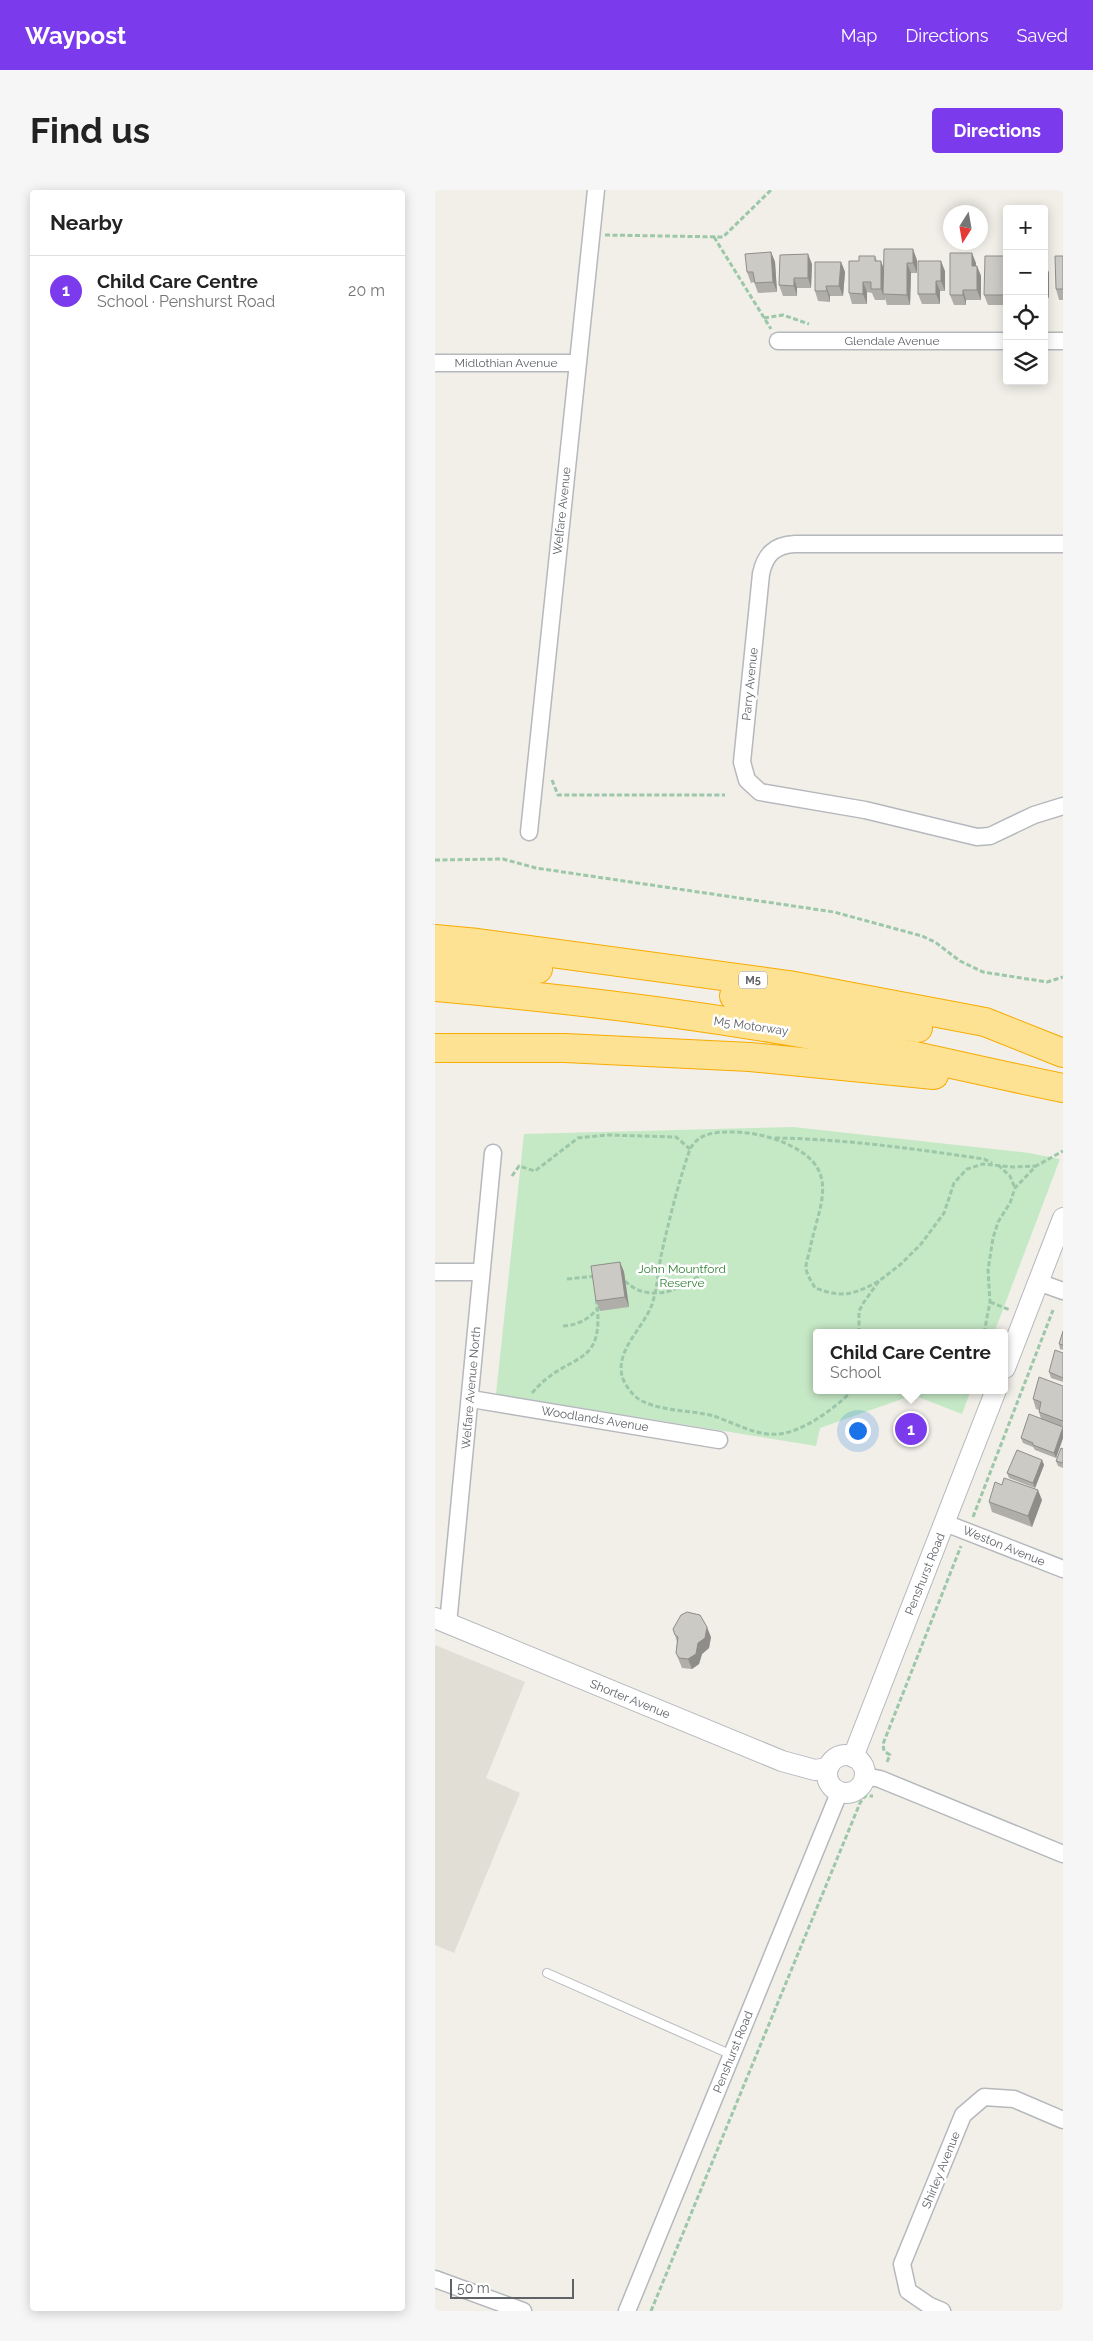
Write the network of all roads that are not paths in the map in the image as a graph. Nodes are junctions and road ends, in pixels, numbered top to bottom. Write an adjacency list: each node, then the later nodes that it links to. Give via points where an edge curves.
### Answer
1 (596, 190): 7 (street, Welfare Avenue)
2 (778, 341): 3 (street, Glendale Avenue)
3 (1003, 341)
4 (1048, 341): 5 (street)
5 (1063, 341)
6 (435, 363): 7 (street, Midlothian Avenue)
7 (577, 363): 10 (street, Welfare Avenue)
8 (1063, 544): 9 (street, Parry Avenue, via 795,544 773,550 765,560 761,574 742,762 747,780 760,792 865,810 965,836 990,836 1034,815)
9 (1063, 806)
10 (529, 832)
11 (435, 939): 15 (highway, M5, via 789,985 985,1022)
12 (435, 960): 15 (highway, M5 Motorway / M5, via 615,978 723,994)
13 (435, 988): 16 (highway, M5 Motorway, via 519,995 770,1028 892,1050)
14 (435, 1048): 16 (highway, via 565,1048 750,1058)
15 (1063, 1054)
16 (1059, 1087)
17 (493, 1153): 20 (street, Welfare Avenue North)
18 (1063, 1218): 21 (street)
19 (435, 1272): 20 (street)
20 (481, 1272): 25 (street, Welfare Avenue North)
21 (1038, 1282): 22 (street); 23 (street)
22 (1063, 1291)
23 (1008, 1360)
24 (994, 1394): 27 (street, Penshurst Road)
25 (471, 1399): 26 (street, Woodlands Avenue); 29 (street, Welfare Avenue North)
26 (719, 1440)
27 (945, 1523): 28 (street, Weston Avenue); 30 (street, Penshurst Road)
28 (1063, 1569)
29 (441, 1621): 31 (street, Shorter Avenue, via 782,1761 815,1770)
30 (853, 1757): 31 (street, via 836,1758); 32 (street, via 862,1764)
31 (828, 1768): 33 (street, via 829,1785)
32 (865, 1776): 33 (street, via 856,1790); 34 (street, via 880,1779)
33 (839, 1793): 36 (street, Penshurst Road)
34 (1063, 1854)
35 (547, 1973): 36 (lane)
36 (732, 2055): 41 (street, Penshurst Road)
37 (1063, 2120): 42 (street, Shirley Avenue, via 1014,2099 984,2097 963,2115 902,2264 907,2291)
38 (435, 2279): 39 (street)
39 (493, 2306): 40 (street)
40 (523, 2311)
41 (627, 2311)
42 (942, 2311)

